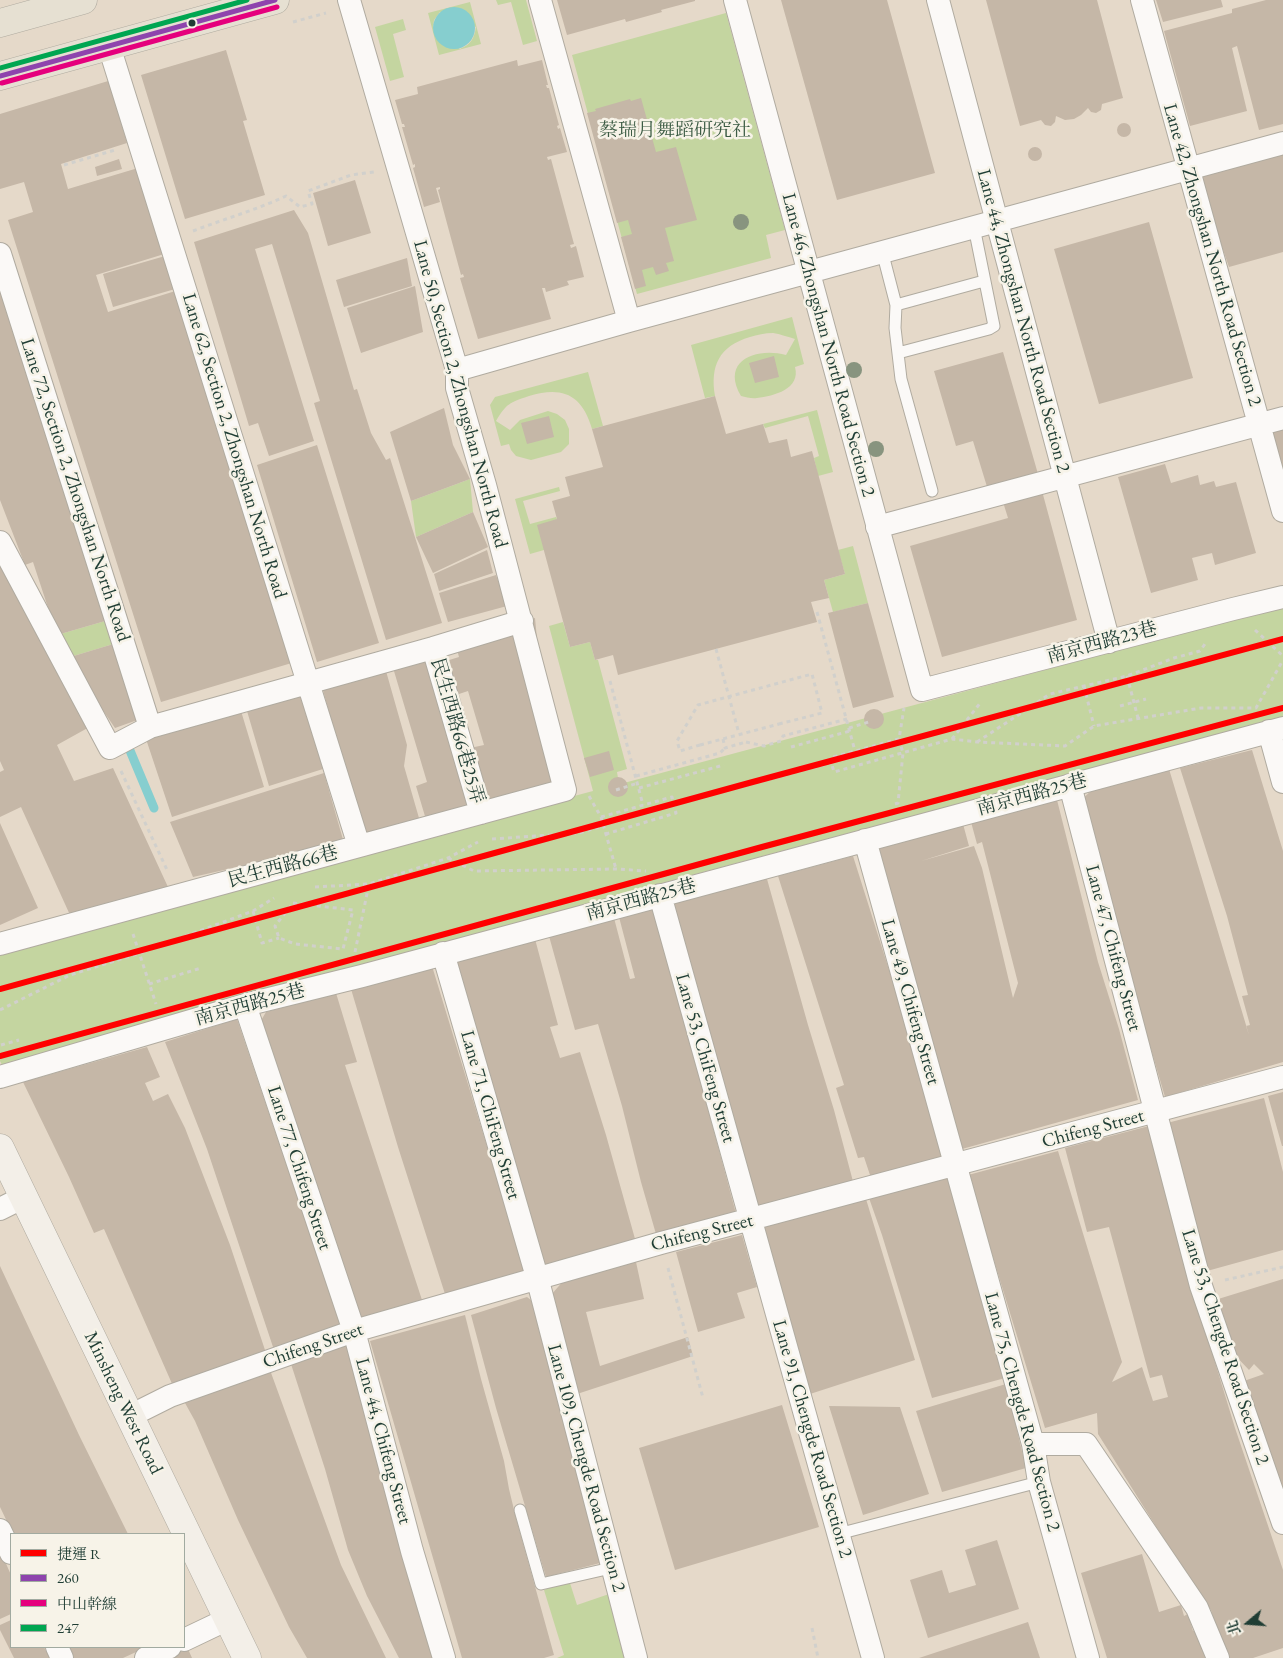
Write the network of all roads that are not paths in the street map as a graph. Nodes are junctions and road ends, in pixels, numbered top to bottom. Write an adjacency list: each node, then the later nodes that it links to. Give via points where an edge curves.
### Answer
1 (83, 0): 8 (main road)
2 (275, 0): 9 (main road)
3 (349, 0): 22 (street, Lane 50, Section 2, Zhongshan North Road)
4 (540, 0): 20 (street)
5 (735, 0): 17 (street, Lane 46, Zhongshan North Road Section 2)
6 (938, 0): 13 (street, Lane 44, Zhongshan North Road Section 2)
7 (1142, 0): 12 (street, Lane 42, Zhongshan North Road Section 2)
8 (0, 23)
9 (109, 46): 10 (main road); 34 (street, Lane 62, Section 2, Zhongshan North Road)
10 (0, 76)
11 (1283, 142): 12 (street)
12 (1188, 169): 13 (street); 24 (street, Lane 42, Zhongshan North Road Section 2)
13 (996, 220): 14 (street); 25 (street, Lane 44, Zhongshan North Road Section 2)
14 (974, 227): 15 (street); 18 (lane)
15 (882, 251): 17 (street); 19 (lane)
16 (0, 254): 36 (street, Lane 72, Section 2, Zhongshan North Road)
17 (809, 271): 20 (street); 28 (street, Lane 46, Zhongshan North Road Section 2)
18 (984, 281): 19 (lane); 21 (lane, via 994,326)
19 (896, 305): 21 (lane)
20 (628, 321): 22 (street)
21 (898, 353): 26 (lane, via 901,379)
22 (457, 370): 31 (street, Lane 50, Section 2, Zhongshan North Road, via 457,388)
23 (1283, 418): 24 (street)
24 (1259, 424): 25 (street); 27 (street, Lane 42, Zhongshan North Road Section 2)
25 (1065, 477): 28 (street); 32 (street, Lane 44, Zhongshan North Road Section 2)
26 (932, 491)
27 (1283, 511)
28 (877, 527): 35 (street, Lane 46, Zhongshan North Road Section 2)
29 (0, 542): 36 (street, via 110,748)
30 (1283, 597): 32 (street, 南京西路23巷)
31 (522, 621): 33 (street); 40 (street, Lane 50, Section 2, Zhongshan North Road)
32 (1109, 642): 35 (street, 南京西路23巷)
33 (433, 648): 34 (street); 41 (street, 民生西路66巷25弄)
34 (308, 682): 36 (street); 43 (street, Lane 62, Section 2, Zhongshan North Road)
35 (922, 690)
36 (150, 727)
37 (1276, 730): 38 (street); 39 (street, 南京西路25巷)
38 (1283, 782)
39 (1070, 785): 42 (street, 南京西路25巷); 50 (street, Lane 47, Chifeng Street)
40 (565, 790): 41 (street, 民生西路66巷)
41 (481, 813): 43 (street, 民生西路66巷)
42 (865, 840): 44 (street, 南京西路25巷); 52 (street, Lane 49, Chifeng Street)
43 (359, 846): 45 (street, 民生西路66巷)
44 (660, 895): 46 (street, 南京西路25巷); 54 (street, Lane 53, ChiFeng Street)
45 (0, 944)
46 (443, 953): 47 (street, 南京西路25巷); 55 (street, Lane 71, ChiFeng Street)
47 (245, 1005): 48 (street, 南京西路25巷); 56 (street, Lane 77, Chifeng Street)
48 (0, 1077)
49 (1283, 1077): 50 (street, Chifeng Street)
50 (1156, 1112): 52 (street, Chifeng Street); 61 (street, Lane 53, Chengde Road Section 2, via 1201,1286)
51 (0, 1148): 53 (street, Minsheng West Road)
52 (956, 1165): 54 (street, Chifeng Street); 58 (street, Lane 75, Chengde Road Section 2)
53 (12, 1203): 57 (street, Minsheng West Road)
54 (751, 1220): 55 (street, Chifeng Street); 63 (street, Lane 91, Chengde Road Section 2)
55 (537, 1277): 56 (street, Chifeng Street); 65 (street, Lane 109, Chengde Road Section 2)
56 (354, 1331): 57 (street, Chifeng Street, via 170,1396); 71 (street, Lane 44, Chifeng Street)
57 (130, 1416): 66 (street, Minsheng West Road)
58 (1033, 1444): 59 (street, Lane 75, Chengde Road Section 2); 75 (street, via 1086,1444 1197,1608)
59 (1039, 1482): 63 (lane); 74 (street, Lane 75, Chengde Road Section 2)
60 (520, 1510): 65 (lane, via 541,1584)
61 (1283, 1523)
62 (0, 1530): 64 (street)
63 (838, 1534): 73 (street, Lane 91, Chengde Road Section 2)
64 (10, 1551)
65 (611, 1568): 72 (street, Lane 109, Chengde Road Section 2)
66 (228, 1619): 67 (street); 70 (street, Minsheng West Road)
67 (185, 1640)
68 (168, 1648): 69 (street)
69 (146, 1658)
70 (247, 1658)
71 (444, 1658)
72 (636, 1658)
73 (873, 1658)
74 (1088, 1658)
75 (1218, 1658)

